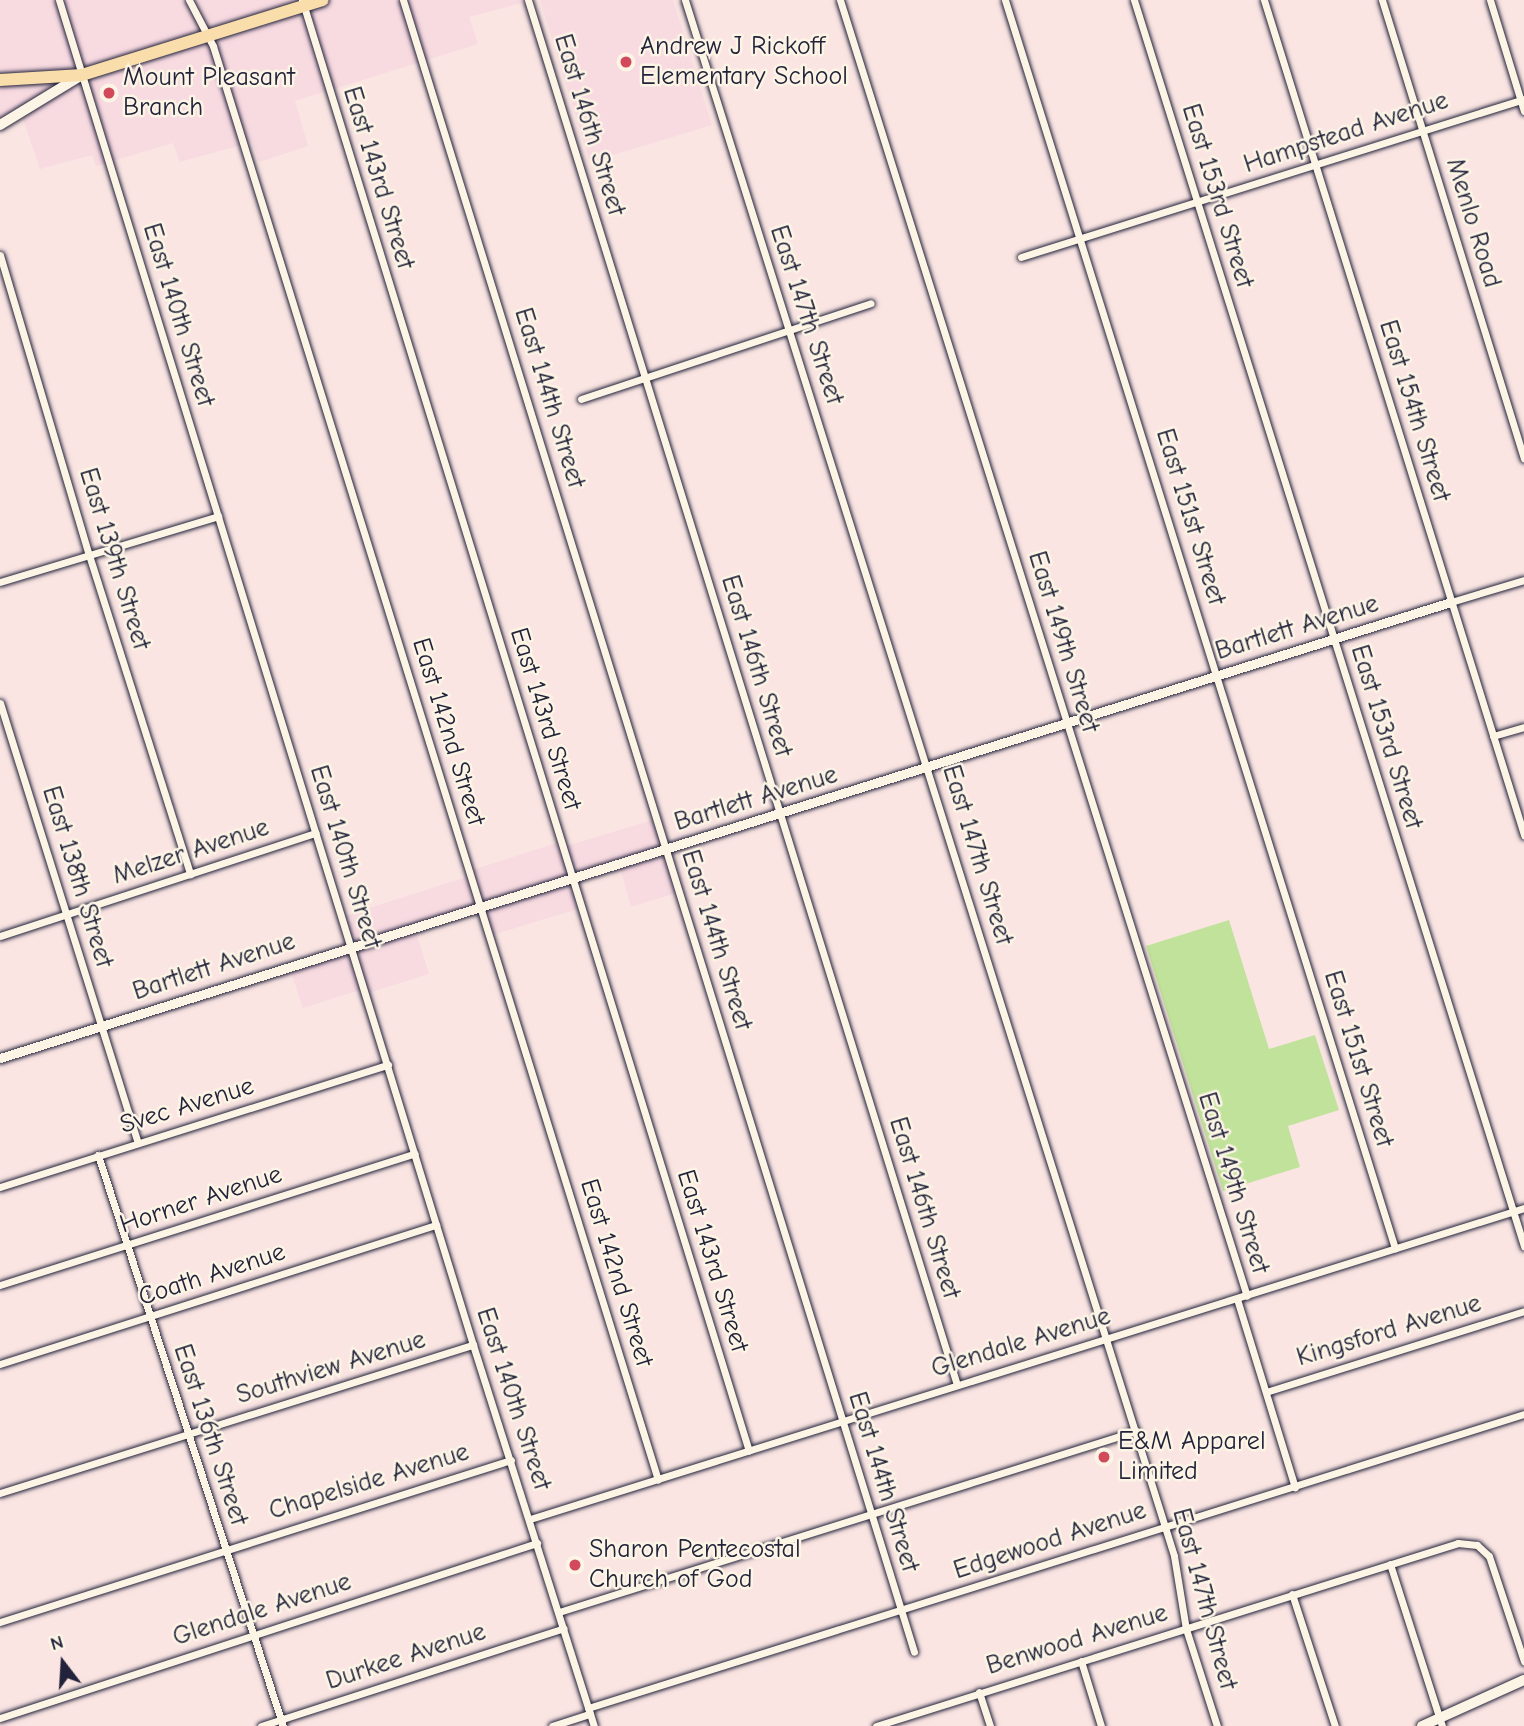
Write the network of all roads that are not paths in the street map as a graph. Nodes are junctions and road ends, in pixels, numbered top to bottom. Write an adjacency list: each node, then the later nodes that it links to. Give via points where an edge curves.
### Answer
1 (59, 0): 15 (street, East 140th Street)
2 (189, 0): 14 (street, East 142nd Street)
3 (323, 0): 13 (main road)
4 (403, 0): 46 (street, East 144th Street)
5 (528, 0): 28 (street, East 146th Street)
6 (685, 0): 27 (street, East 147th Street)
7 (839, 0): 39 (street, East 149th Street)
8 (1005, 0): 23 (street, East 151st Street)
9 (1134, 0): 22 (street, East 153rd Street)
10 (1264, 0): 21 (street, East 154th Street)
11 (1382, 0): 20 (street, Menlo Road)
12 (1490, 0): 17 (street)
13 (302, 3): 14 (main road); 48 (street, East 143rd Street)
14 (208, 36): 15 (main road); 49 (street, East 142nd Street)
15 (82, 75): 16 (main road); 19 (main road); 31 (street, East 140th Street)
16 (0, 80)
17 (1522, 99): 18 (street); 20 (street, Hampstead Avenue)
18 (1524, 111)
19 (0, 125)
20 (1423, 131): 21 (street, Hampstead Avenue); 30 (street, Menlo Road)
21 (1315, 166): 22 (street, Hampstead Avenue); 35 (street, East 154th Street)
22 (1197, 202): 23 (street, Hampstead Avenue); 36 (street, East 153rd Street)
23 (1081, 238): 25 (street, Hampstead Avenue); 37 (street, East 151st Street)
24 (0, 255): 32 (street, East 139th Street)
25 (1021, 257)
26 (871, 303): 27 (street)
27 (790, 332): 28 (street); 42 (street, East 147th Street)
28 (646, 379): 29 (street); 43 (street, East 146th Street)
29 (581, 399)
30 (1524, 459)
31 (218, 516): 32 (street); 44 (street, East 140th Street)
32 (89, 555): 34 (street); 47 (street, East 139th Street)
33 (1524, 580): 35 (street, Bartlett Avenue)
34 (0, 582)
35 (1451, 602): 36 (street, Bartlett Avenue); 41 (street, East 154th Street)
36 (1333, 639): 37 (street, Bartlett Avenue); 61 (street, East 153rd Street)
37 (1217, 676): 39 (street, Bartlett Avenue); 65 (street, East 151st Street)
38 (0, 704): 50 (street, East 138th Street)
39 (1066, 723): 42 (street, Bartlett Avenue); 67 (street, East 149th Street)
40 (1524, 727): 41 (street)
41 (1493, 736): 45 (street, East 154th Street)
42 (927, 766): 43 (street, Bartlett Avenue); 71 (street, East 147th Street)
43 (779, 813): 46 (street, Bartlett Avenue); 74 (street, East 146th Street)
44 (316, 833): 47 (street, Melzer Avenue); 52 (street, East 140th Street)
45 (1524, 835)
46 (665, 849): 48 (street, Bartlett Avenue); 77 (street, East 144th Street)
47 (190, 874): 50 (street, Melzer Avenue)
48 (572, 878): 49 (street, Bartlett Avenue); 80 (street, East 143rd Street)
49 (480, 906): 52 (street, Bartlett Avenue); 82 (street, East 142nd Street)
50 (66, 915): 51 (street, Melzer Avenue); 53 (street, East 138th Street)
51 (0, 936)
52 (350, 946): 53 (street, Bartlett Avenue); 55 (street, East 140th Street)
53 (102, 1026): 54 (street, Bartlett Avenue); 56 (street, East 138th Street)
54 (0, 1058)
55 (387, 1065): 56 (street, Svec Avenue); 57 (street, East 140th Street)
56 (138, 1143): 58 (street, Svec Avenue)
57 (415, 1153): 62 (street, East 140th Street); 63 (street, Horner Avenue)
58 (98, 1156): 59 (street, Svec Avenue); 63 (street, East 136th Street)
59 (0, 1187)
60 (1524, 1208): 61 (street, Glendale Avenue)
61 (1513, 1211): 64 (street, East 153rd Street); 65 (street, Glendale Avenue)
62 (436, 1225): 70 (street, Coath Avenue); 72 (street, East 140th Street)
63 (127, 1245): 66 (street, Horner Avenue); 70 (street, East 136th Street)
64 (1524, 1246)
65 (1395, 1248): 67 (street, Glendale Avenue)
66 (0, 1285)
67 (1247, 1296): 68 (street, Glendale Avenue)
68 (1237, 1299): 71 (street, Glendale Avenue); 75 (street, East 149th Street)
69 (1524, 1311): 75 (street, Kingsford Avenue)
70 (150, 1317): 73 (street, Coath Avenue); 79 (street, East 136th Street)
71 (1107, 1339): 74 (street, Glendale Avenue); 78 (street, East 147th Street)
72 (473, 1345): 79 (street, Southview Avenue); 81 (street, East 140th Street)
73 (0, 1364)
74 (957, 1385): 77 (street, Glendale Avenue)
75 (1266, 1392): 83 (street, East 149th Street)
76 (1524, 1414): 83 (street, Edgewood Avenue)
77 (842, 1421): 80 (street, Glendale Avenue); 85 (street, East 144th Street)
78 (1136, 1432): 85 (street); 87 (street, East 147th Street)
79 (188, 1434): 84 (street, Southview Avenue); 89 (street, East 136th Street)
80 (749, 1451): 82 (street, Glendale Avenue)
81 (511, 1460): 86 (street, East 140th Street); 89 (street, Chapelside Avenue)
82 (658, 1480): 86 (street, Glendale Avenue)
83 (1295, 1487): 87 (street, Edgewood Avenue)
84 (0, 1493)
85 (872, 1515): 92 (street, East 144th Street); 93 (street)
86 (530, 1520): 88 (street, East 140th Street)
87 (1165, 1526): 92 (street, Edgewood Avenue); 96 (street, East 147th Street)
88 (537, 1543): 93 (street, East 140th Street); 97 (street, Glendale Avenue)
89 (224, 1550): 94 (street, Chapelside Avenue); 97 (street, East 136th Street)
90 (1390, 1564): 91 (street, Benwood Avenue); 100 (street, Benwood Avenue, via 1458,1543 1477,1545 1489,1556); 105 (street)
91 (1292, 1594): 96 (street, Benwood Avenue); 114 (street)
92 (901, 1610): 98 (street, East 144th Street); 103 (street, Edgewood Avenue)
93 (559, 1612): 95 (street, East 140th Street)
94 (0, 1622)
95 (564, 1628): 103 (street, East 140th Street); 106 (street, Durkee Avenue)
96 (1186, 1629): 99 (street, Benwood Avenue); 113 (street, East 147th Street)
97 (252, 1635): 104 (street, Glendale Avenue); 106 (street, East 136th Street)
98 (914, 1652)
99 (1081, 1661): 102 (street, Benwood Avenue); 112 (street)
100 (1524, 1661)
101 (1524, 1680): 105 (main road)
102 (979, 1692): 110 (street, Benwood Avenue); 111 (street)
103 (589, 1711): 108 (street, Edgewood Avenue); 109 (street, East 140th Street)
104 (0, 1718)
105 (1441, 1722): 115 (main road)
106 (282, 1723): 107 (street, Durkee Avenue)
107 (261, 1726)
108 (552, 1726)
109 (594, 1726)
110 (879, 1726)
111 (990, 1726)
112 (1101, 1726)
113 (1217, 1726)
114 (1335, 1726)
115 (1422, 1726)

